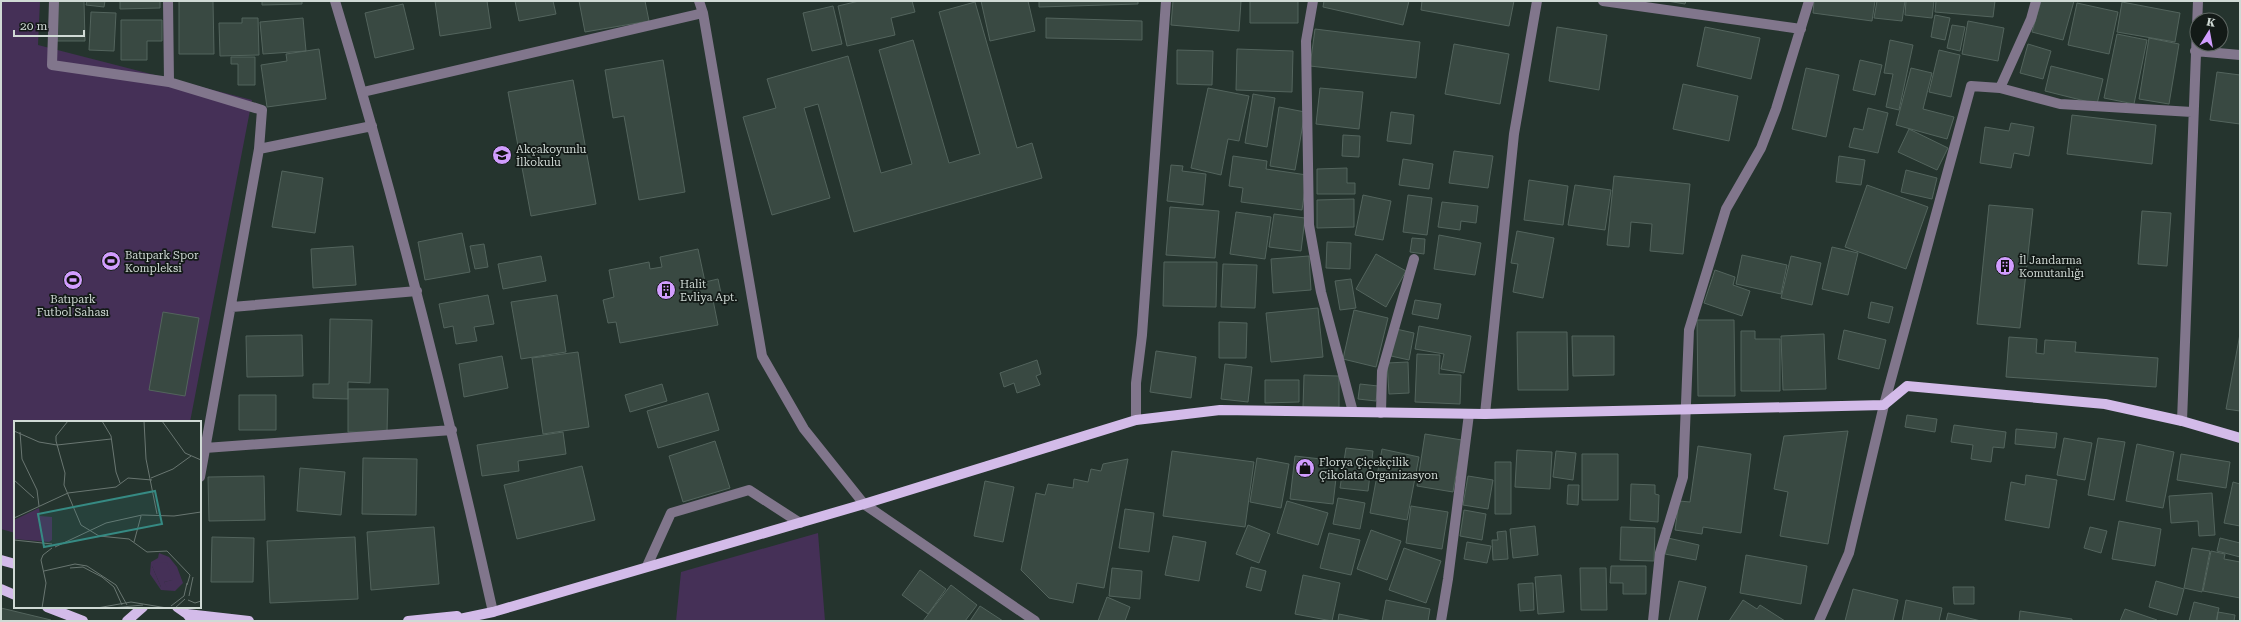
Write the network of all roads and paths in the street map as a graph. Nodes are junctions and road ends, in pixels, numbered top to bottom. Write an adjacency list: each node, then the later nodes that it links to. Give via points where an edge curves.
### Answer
1 (54, 1): 18 (street, via 52,65)
2 (168, 1): 18 (street)
3 (335, 1): 20 (street)
4 (699, 1): 13 (street)
5 (1166, 1): 33 (street, via 1142,336 1136,383)
6 (1314, 1): 29 (street, via 1306,41 1309,225 1320,292)
7 (1537, 1): 32 (street, via 1514,134)
8 (1603, 1): 14 (street)
9 (1809, 1): 14 (street)
10 (2036, 1): 19 (street, via 2031,19)
11 (2198, 1): 12 (street)
12 (2197, 12)
13 (703, 13): 20 (street); 39 (street, via 762,356 804,429)
14 (1802, 29): 28 (street, via 1761,148 1726,209 1708,263 1689,330)
15 (2195, 52): 21 (street)
16 (2206, 52): 17 (street)
17 (2240, 55)
18 (170, 82): 23 (street, via 262,110)
19 (2000, 88): 21 (street, via 2060,104); 27 (street, via 1971,86)
20 (363, 92): 22 (street)
21 (2192, 112): 34 (street)
22 (372, 126): 23 (street); 25 (street)
23 (259, 149): 26 (street)
24 (1414, 259): 30 (street, via 1382,371)
25 (417, 291): 26 (street); 35 (street)
26 (232, 307): 37 (street)
27 (1884, 405): 28 (main road); 34 (main road, via 1907,386 2105,404); 59 (street, via 1849,553)
28 (1687, 410): 32 (main road); 58 (street, via 1683,477 1660,553)
29 (1353, 412): 30 (main road); 33 (main road, via 1220,410)
30 (1381, 412): 31 (main road)
31 (1469, 414): 32 (main road); 57 (street)
32 (1485, 414)
33 (1136, 420): 39 (main road)
34 (2182, 421): 36 (main road)
35 (452, 430): 37 (street); 49 (street)
36 (2240, 438)
37 (205, 448): 38 (street)
38 (201, 471)
39 (864, 504): 40 (main road); 56 (street)
40 (800, 523): 43 (main road); 43 (street, via 749,490 671,513)
41 (1, 560): 42 (main road)
42 (14, 564)
43 (647, 566): 49 (main road)
44 (1, 589): 45 (main road)
45 (14, 595)
46 (50, 608): 51 (main road)
47 (141, 608): 52 (main road)
48 (178, 608): 50 (main road)
49 (493, 612): 54 (main road); 55 (main road)
50 (190, 617): 53 (main road)
51 (83, 621)
52 (127, 621)
53 (249, 621)
54 (408, 621)
55 (450, 621)
56 (1035, 621)
57 (1441, 621)
58 (1653, 621)
59 (1819, 621)

